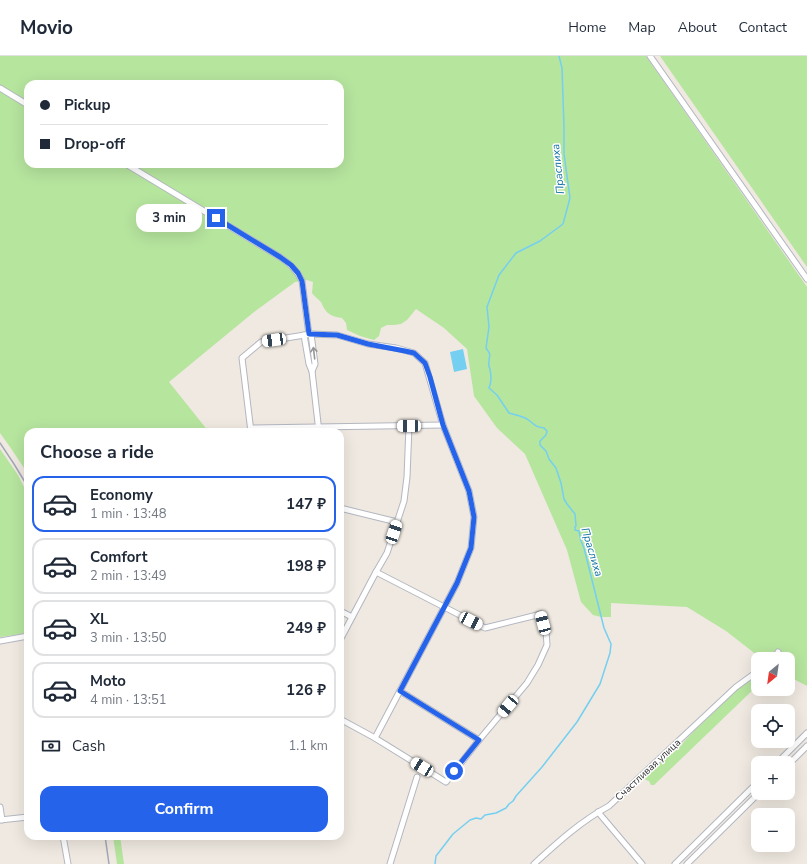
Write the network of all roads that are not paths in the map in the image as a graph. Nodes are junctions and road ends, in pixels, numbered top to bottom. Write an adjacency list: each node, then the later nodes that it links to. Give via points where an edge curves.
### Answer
1 (650, 56): 5 (street)
2 (0, 88): 3 (street)
3 (24, 103)
4 (133, 168): 6 (street, via 291,265 302,281)
5 (807, 279)
6 (308, 335): 7 (street, via 337,335 414,353 425,363); 9 (street, via 261,342 242,358); 10 (street, via 315,364 312,371)
7 (443, 425): 8 (street); 15 (street, via 469,491 474,517 471,548 457,583)
8 (409, 426): 11 (street); 13 (street, via 407,477 404,501)
9 (251, 428)
10 (319, 428)
11 (344, 428)
12 (344, 509): 13 (street)
13 (397, 522): 14 (street, via 387,553)
14 (376, 572): 15 (street); 17 (street)
15 (443, 607): 22 (street); 26 (street, via 485,628 541,614 547,645 538,665 527,683)
16 (344, 613): 17 (street)
17 (352, 617): 18 (street)
18 (344, 632)
19 (24, 637): 20 (street)
20 (0, 641)
21 (751, 676): 34 (street, Счастливая улица, via 736,687 609,806)
22 (400, 691): 25 (street); 26 (street)
23 (344, 721): 25 (street)
24 (807, 733): 28 (street)
25 (375, 738): 26 (street, via 446,782)
26 (479, 740)
27 (807, 746): 29 (street)
28 (784, 756)
29 (795, 758)
30 (417, 777): 39 (street)
31 (751, 789): 42 (street)
32 (752, 800): 43 (street)
33 (0, 807): 36 (street)
34 (598, 812): 40 (street, Счастливая улица); 41 (street)
35 (24, 817): 36 (street)
36 (1, 820)
37 (64, 840): 38 (street)
38 (68, 864)
39 (390, 864)
40 (534, 864)
41 (642, 864)
42 (675, 864)
43 (687, 864)

